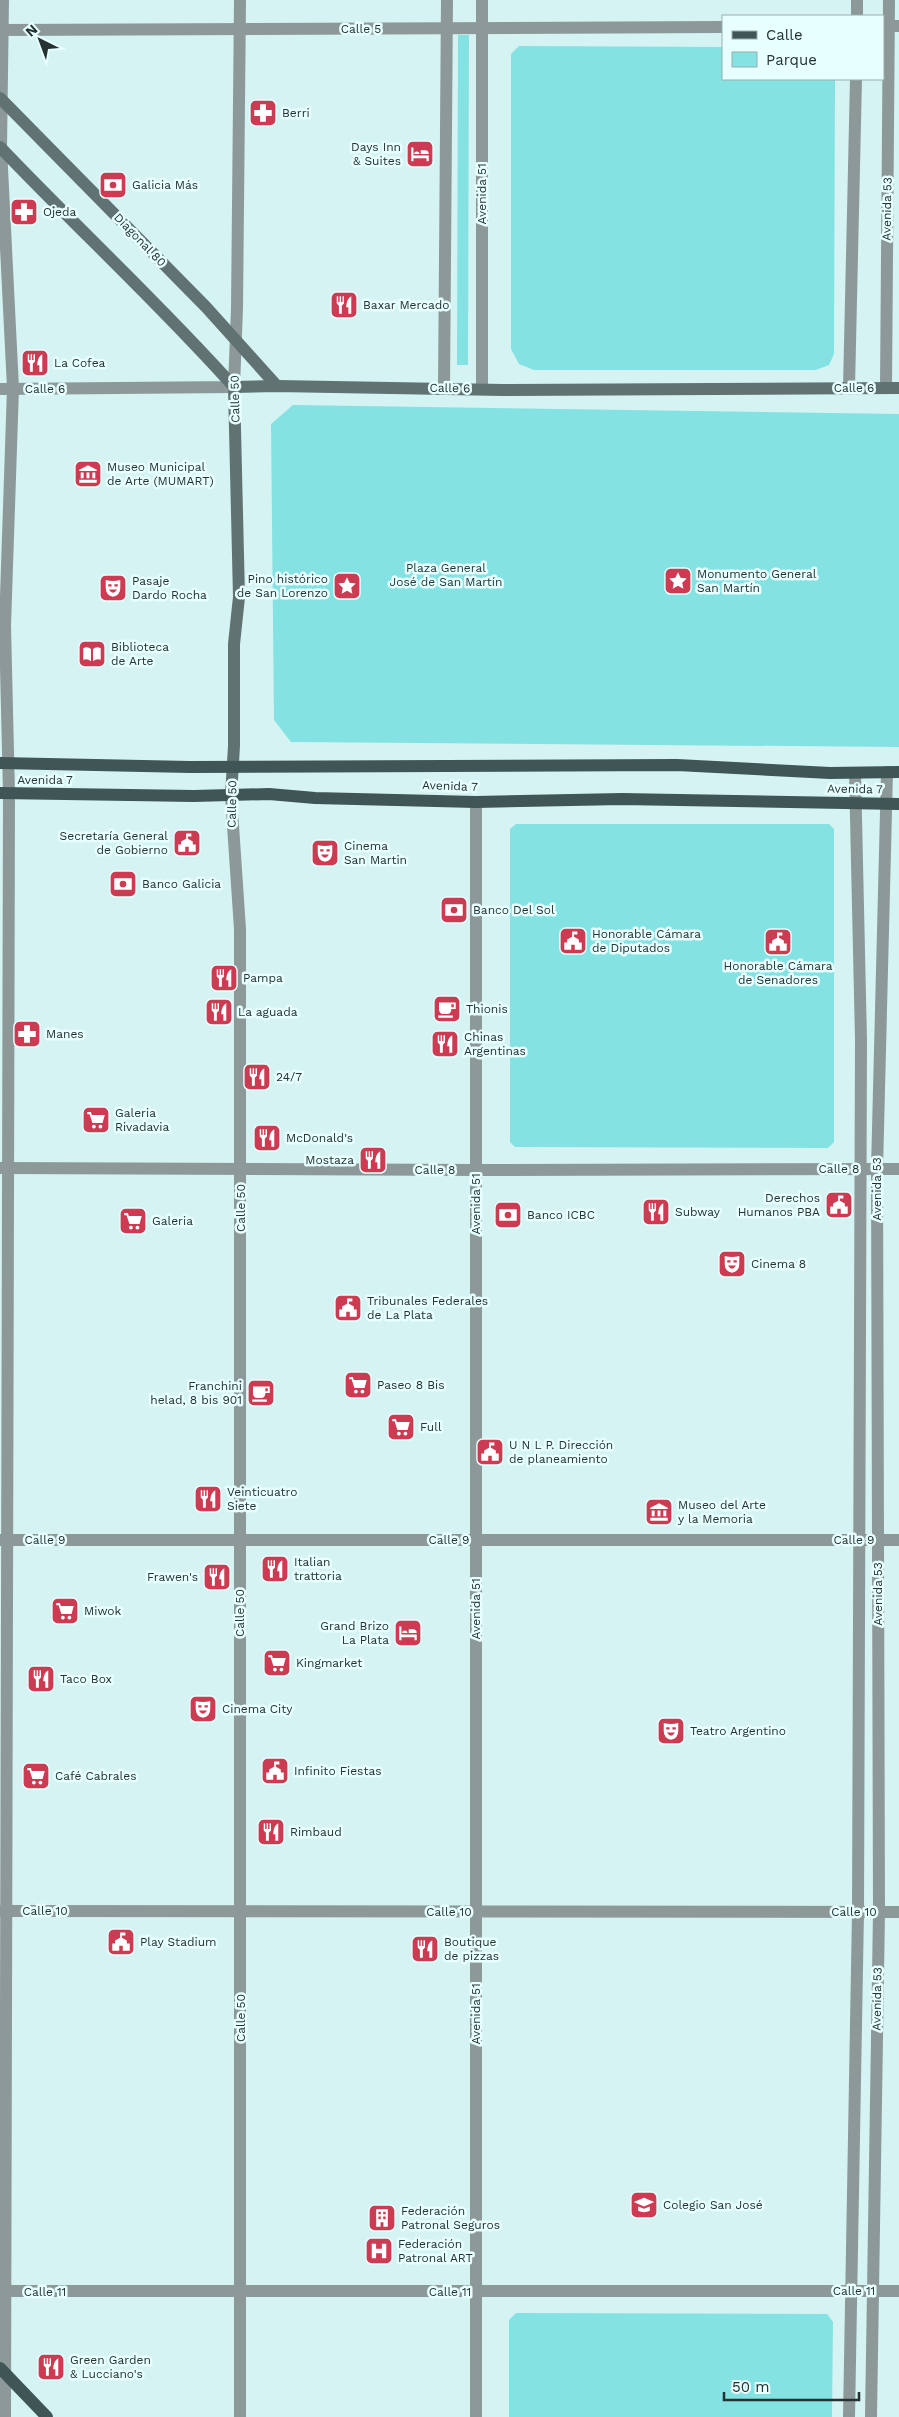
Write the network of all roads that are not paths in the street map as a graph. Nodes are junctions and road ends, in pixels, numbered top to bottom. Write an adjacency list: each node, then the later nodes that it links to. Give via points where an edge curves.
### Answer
1 (3, 0): 13 (street)
2 (240, 0): 12 (street, Calle 50)
3 (446, 0): 10 (street)
4 (482, 0): 11 (street, Avenida 51)
5 (857, 0): 7 (street)
6 (889, 0): 8 (street, Avenida 53)
7 (857, 15)
8 (890, 26): 23 (street, Avenida 53)
9 (722, 27): 11 (street, Calle 5)
10 (447, 28): 11 (street, Calle 5); 12 (street, Calle 5); 20 (street)
11 (482, 28): 21 (street, Avenida 51)
12 (240, 29): 13 (street, Calle 5); 17 (street, Calle 50)
13 (1, 30): 15 (street)
14 (856, 80): 22 (street)
15 (1, 99): 16 (street); 17 (main road, Diagonal 80)
16 (1, 147): 19 (main road, via 191,339); 25 (street)
17 (236, 341): 18 (main road, Diagonal 80); 19 (street, Calle 50)
18 (276, 386): 19 (main road, Calle 6); 20 (main road, Calle 6)
19 (234, 387): 25 (street, Calle 6); 27 (main road, Calle 50, via 239,597 234,644)
20 (444, 388): 21 (main road, Calle 6)
21 (482, 388): 22 (main road, Calle 6)
22 (849, 388): 23 (main road, Calle 6)
23 (886, 388): 24 (main road, Calle 6)
24 (899, 388)
25 (6, 389): 26 (street)
26 (4, 763): 27 (main road, Avenida 7); 30 (street)
27 (234, 766): 29 (main road, Avenida 7, via 677,764); 31 (main road, Calle 50)
28 (893, 772): 29 (main road, Avenida 7); 34 (street, Avenida 53)
29 (855, 773): 33 (street, Avenida 53)
30 (4, 794): 31 (main road, Avenida 7); 35 (street)
31 (231, 796): 32 (main road, Avenida 7, via 269,794); 36 (street, Calle 50, via 240,930)
32 (476, 802): 33 (main road, Avenida 7, via 622,799); 40 (street, Avenida 51)
33 (856, 803): 34 (main road, Avenida 7); 37 (street, Avenida 53)
34 (893, 804): 38 (street, Avenida 53)
35 (4, 1168): 36 (street, Calle 8); 41 (street)
36 (240, 1169): 40 (street, Calle 8); 42 (street, Calle 50)
37 (860, 1169): 38 (street, Calle 8); 40 (street, Calle 8); 44 (street, Avenida 53)
38 (877, 1169): 39 (street, Calle 8); 45 (street, Avenida 53)
39 (899, 1169)
40 (476, 1170): 43 (street, Avenida 51)
41 (4, 1540): 42 (street, Calle 9); 47 (street)
42 (240, 1540): 43 (street, Calle 9); 48 (street, Calle 50)
43 (476, 1540): 44 (street, Calle 9); 49 (street, Avenida 51)
44 (859, 1540): 45 (street, Calle 9); 50 (street, Avenida 53)
45 (878, 1540): 46 (street, Calle 9); 51 (street, Avenida 53)
46 (899, 1540)
47 (3, 1911): 48 (street, Calle 10); 53 (street)
48 (241, 1912): 49 (street, Calle 10); 57 (street, Calle 50)
49 (476, 1912): 50 (street, Calle 10); 58 (street, Avenida 51)
50 (858, 1912): 51 (street, Calle 10); 54 (street, Avenida 53)
51 (879, 1912): 52 (street, Calle 10); 55 (street, Avenida 53)
52 (899, 1912)
53 (2, 2291): 57 (street, Calle 11); 59 (street)
54 (850, 2291): 55 (street, Calle 11); 58 (street, Calle 11); 64 (street, Avenida 53)
55 (872, 2291): 56 (street, Calle 11); 65 (street, Avenida 53)
56 (899, 2291)
57 (240, 2292): 58 (street, Calle 11); 62 (street, Calle 50)
58 (476, 2292): 63 (street, Avenida 51)
59 (2, 2371): 60 (street); 61 (main road)
60 (4, 2417)
61 (47, 2417)
62 (240, 2417)
63 (476, 2417)
64 (849, 2417)
65 (871, 2417)

